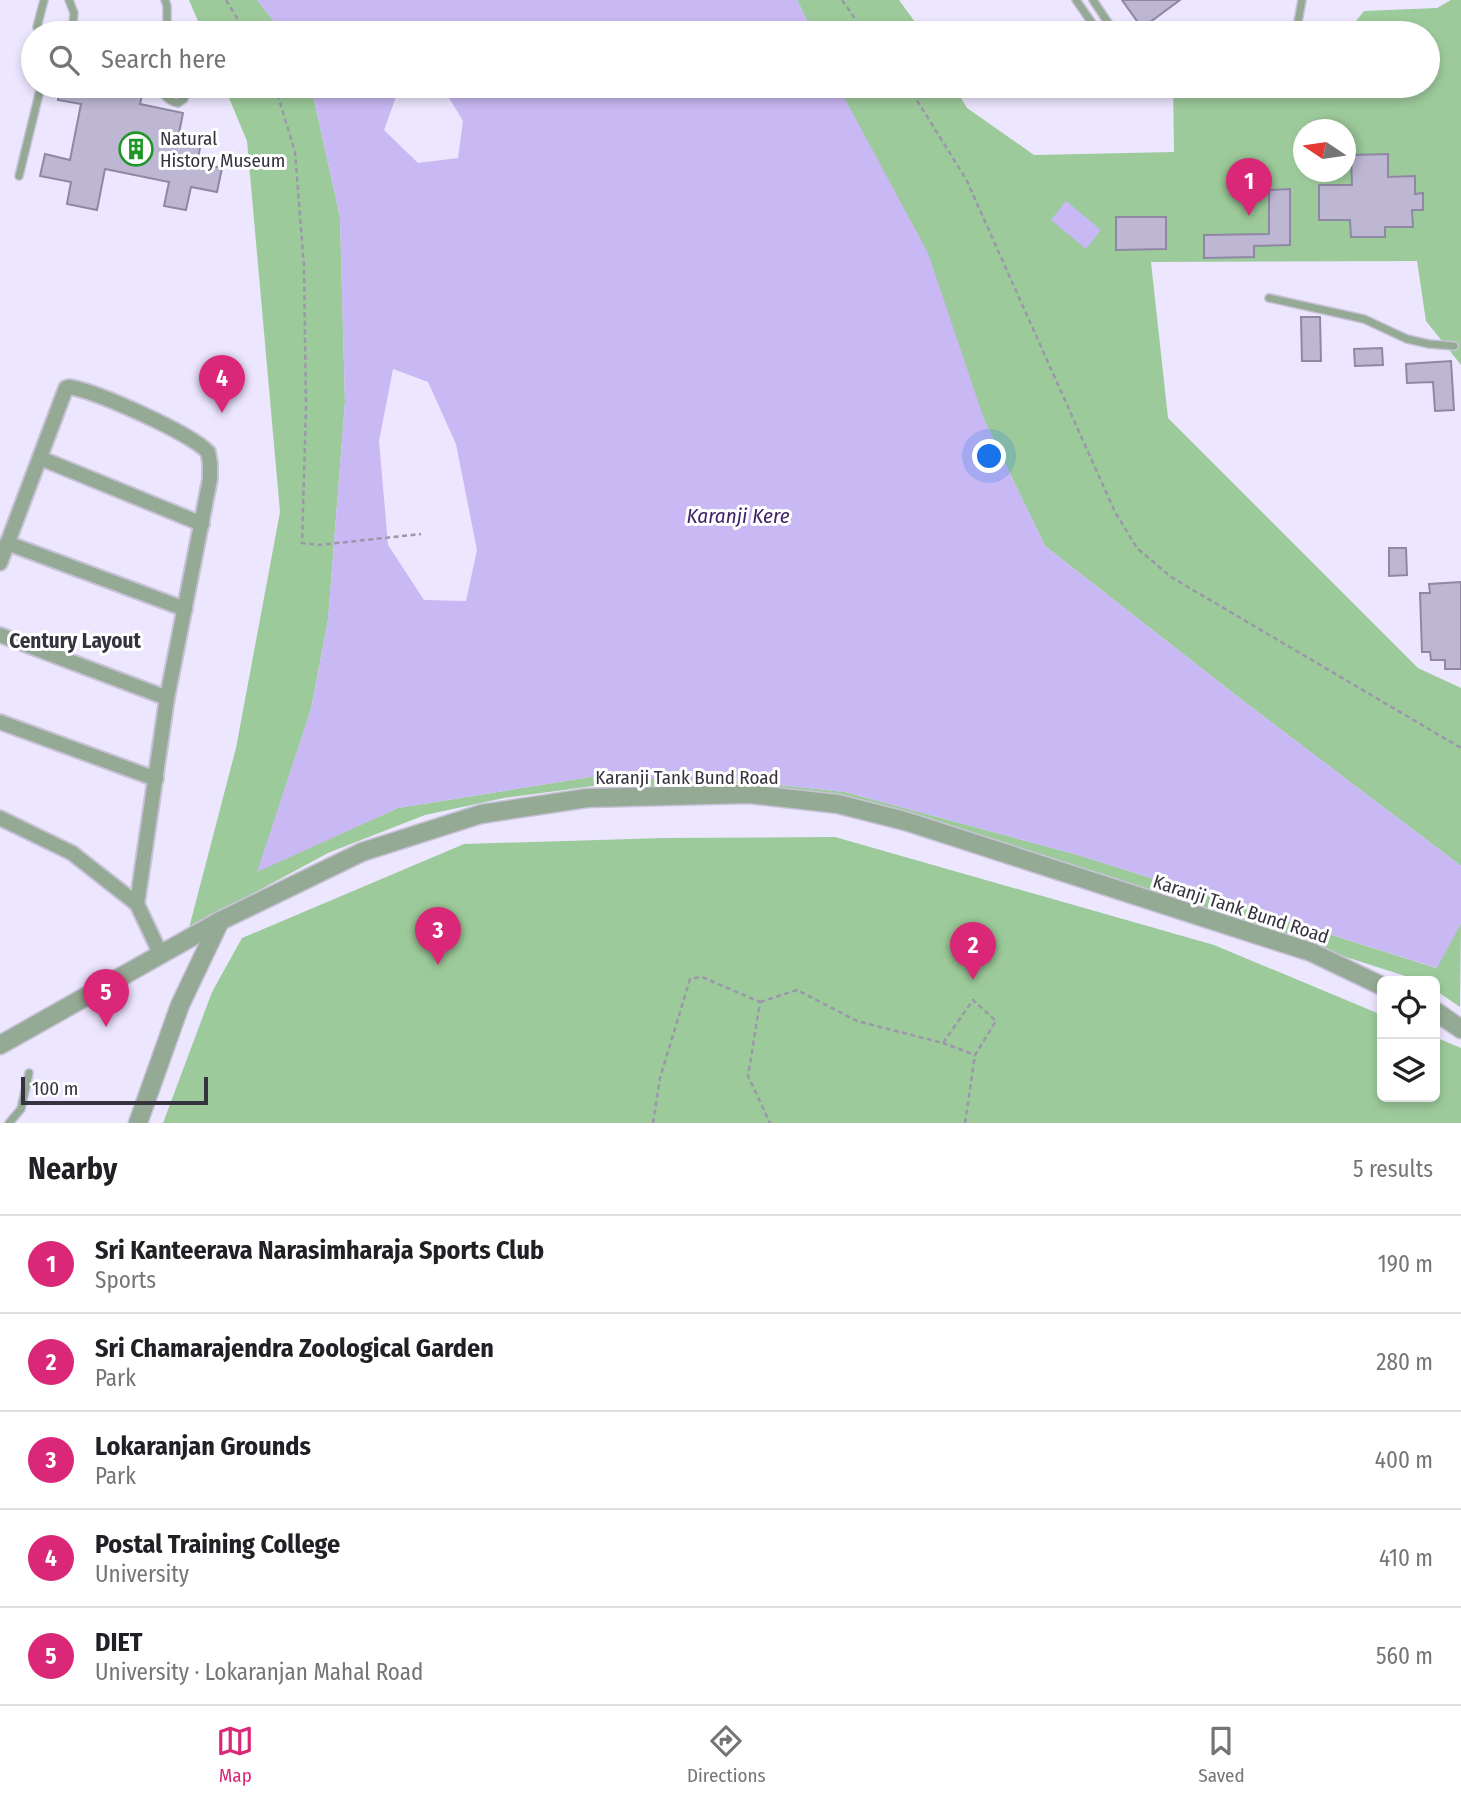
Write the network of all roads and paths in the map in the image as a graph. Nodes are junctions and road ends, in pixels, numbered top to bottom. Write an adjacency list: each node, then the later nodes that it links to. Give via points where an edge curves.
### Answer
1 (44, 0): 9 (lane)
2 (69, 0): 10 (lane)
3 (165, 0): 11 (lane)
4 (226, 0): 12 (path)
5 (842, 0): 13 (path)
6 (1076, 0): 14 (lane)
7 (1093, 0): 15 (lane)
8 (1302, 0): 16 (lane)
9 (39, 21)
10 (73, 21)
11 (166, 21)
12 (239, 21)
13 (857, 21)
14 (1091, 21)
15 (1107, 21)
16 (1298, 21)
17 (38, 98): 22 (lane)
18 (166, 98): 19 (lane, via 178,103)
19 (184, 98)
20 (279, 98): 27 (path, via 295,152 304,267 302,543)
21 (915, 98): 34 (path, via 966,179 1115,512 1136,548 1171,578)
22 (19, 176)
23 (1269, 298): 24 (lane, via 1364,318 1407,339)
24 (1454, 346)
25 (40, 458): 26 (street); 26 (street, via 69,387 129,409 208,452 210,479); 28 (street)
26 (202, 524): 30 (street)
27 (421, 534)
28 (8, 544): 29 (street); 30 (street)
29 (0, 564)
30 (185, 609): 32 (street)
31 (0, 635): 32 (street)
32 (167, 698): 35 (street)
33 (0, 722): 35 (street)
34 (1461, 748)
35 (156, 779): 37 (street)
36 (0, 818): 37 (street, via 72,853)
37 (136, 904): 39 (street)
38 (220, 921): 39 (street, Karanji Tank Bund Road); 40 (street, Karanji Tank Bund Road, via 362,852 481,814 587,798 749,794 838,804 905,821 1311,952); 49 (street, via 188,984)
39 (161, 955): 45 (street, Karanji Tank Bund Road)
40 (1377, 984)
41 (761, 1002): 44 (path, via 797,990 857,1021); 50 (path, via 702,977 690,979 660,1078); 51 (path, via 748,1076)
42 (1440, 1014): 43 (street)
43 (1461, 1029)
44 (943, 1043): 46 (path); 46 (path, via 973,1000 996,1021)
45 (0, 1045)
46 (975, 1055): 52 (path)
47 (29, 1073): 48 (lane, via 21,1108)
48 (9, 1123)
49 (138, 1123)
50 (653, 1123)
51 (770, 1123)
52 (965, 1123)

